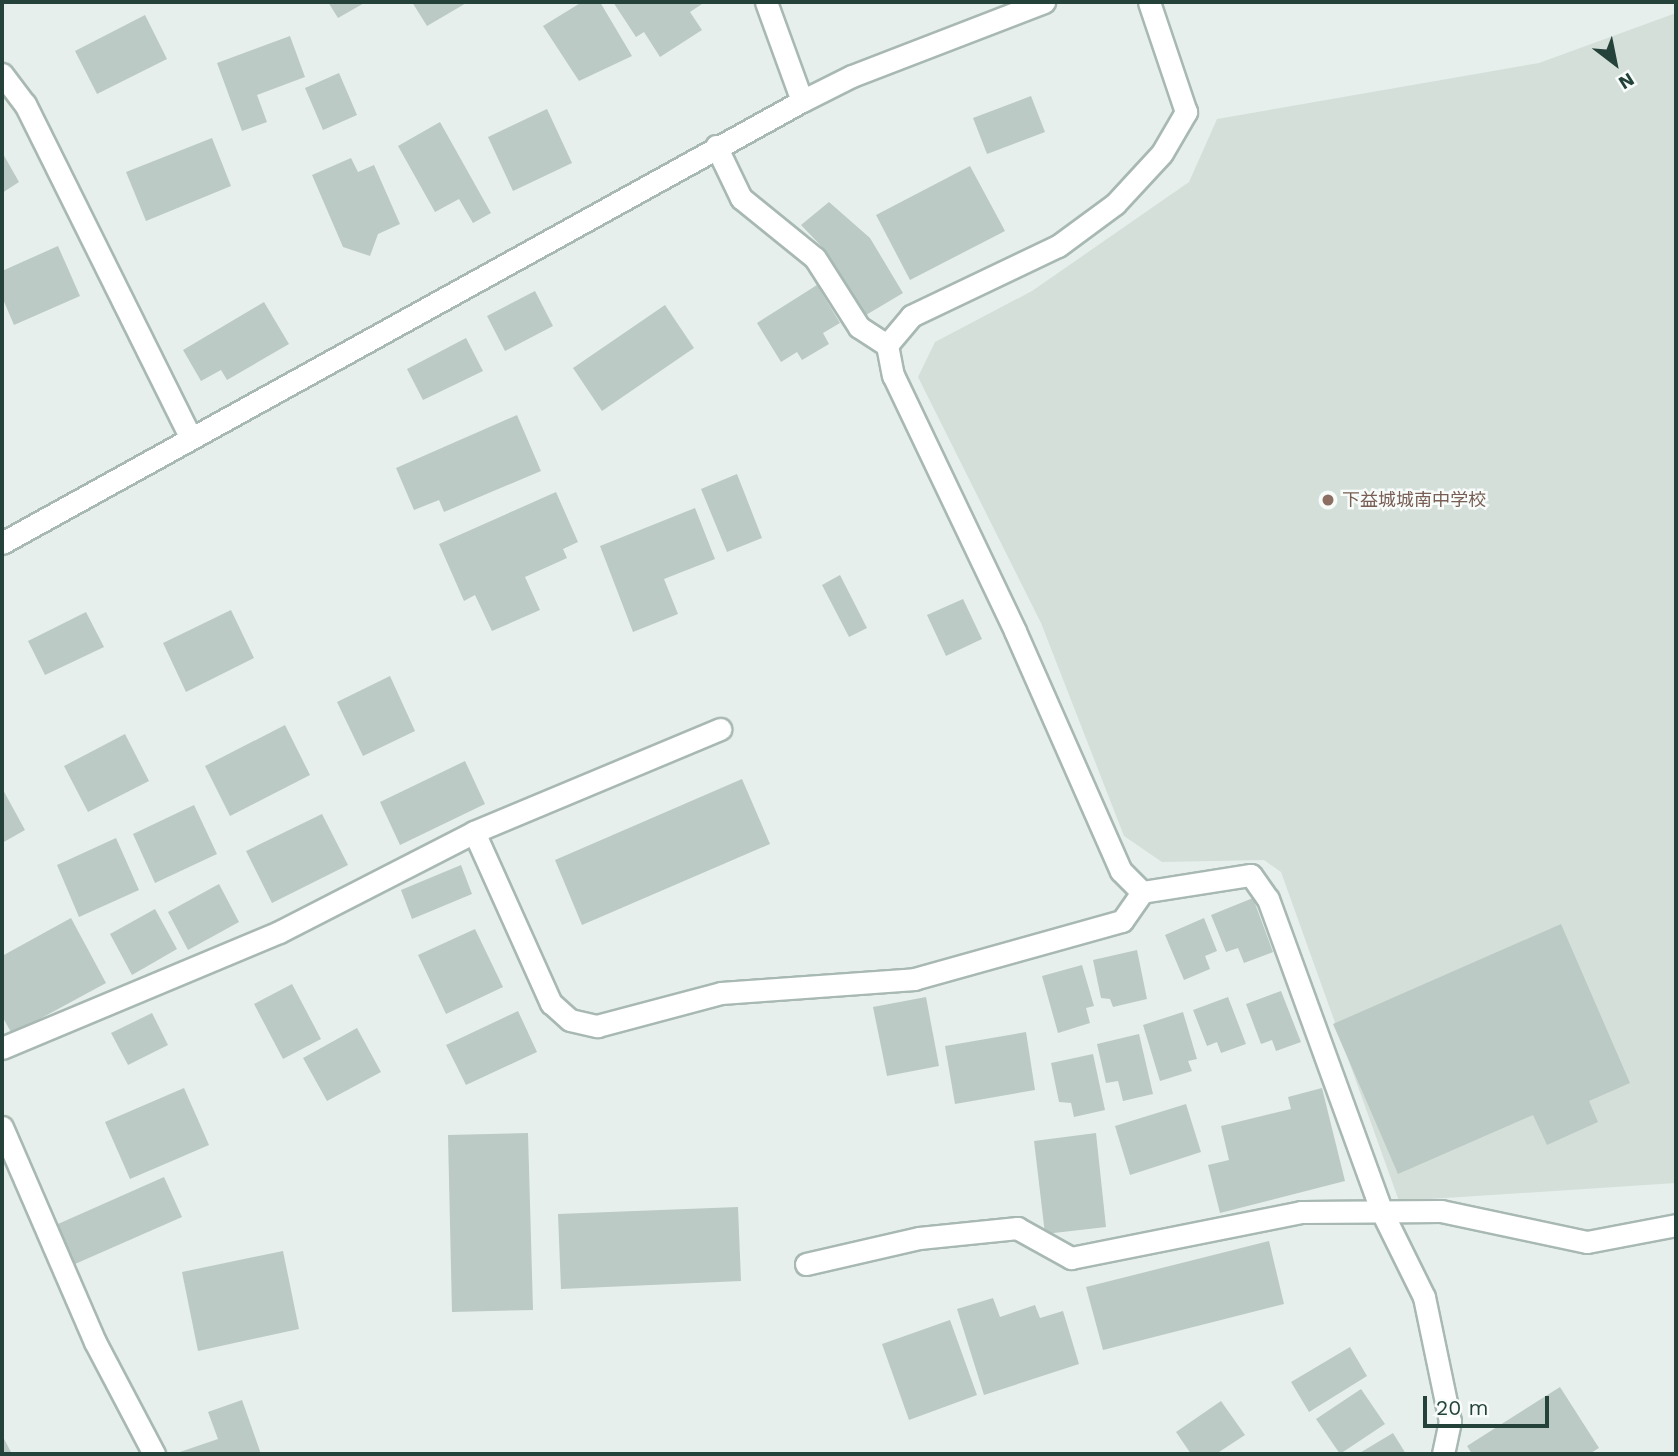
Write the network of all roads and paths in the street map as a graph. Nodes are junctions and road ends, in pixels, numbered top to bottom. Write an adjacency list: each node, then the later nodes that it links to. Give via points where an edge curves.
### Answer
1 (766, 2): 5 (street)
2 (1044, 2): 5 (street, via 852,76)
3 (1149, 2): 7 (street, via 1186,112 1162,153 1115,204 1058,246 911,316)
4 (2, 74): 8 (street, via 25,104)
5 (802, 101): 6 (street)
6 (716, 146): 7 (street, via 741,198 815,258 859,327); 8 (street)
7 (887, 345): 12 (street, via 892,375 1015,631 1121,871)
8 (191, 438): 9 (street)
9 (2, 543)
10 (720, 729): 11 (street)
11 (474, 832): 12 (street, via 551,1003 570,1020 597,1026 722,993 914,979 1122,921); 13 (street, via 279,932)
12 (1142, 892): 15 (street, via 1251,875 1268,899)
13 (2, 1048)
14 (2, 1126): 18 (street, via 95,1342)
15 (1382, 1212): 16 (street, via 1441,1212 1587,1242); 17 (street, via 1301,1212 1071,1258 1017,1228 919,1238); 19 (street, via 1424,1297 1450,1422)
16 (1676, 1226)
17 (806, 1264)
18 (154, 1454)
19 (1443, 1454)

